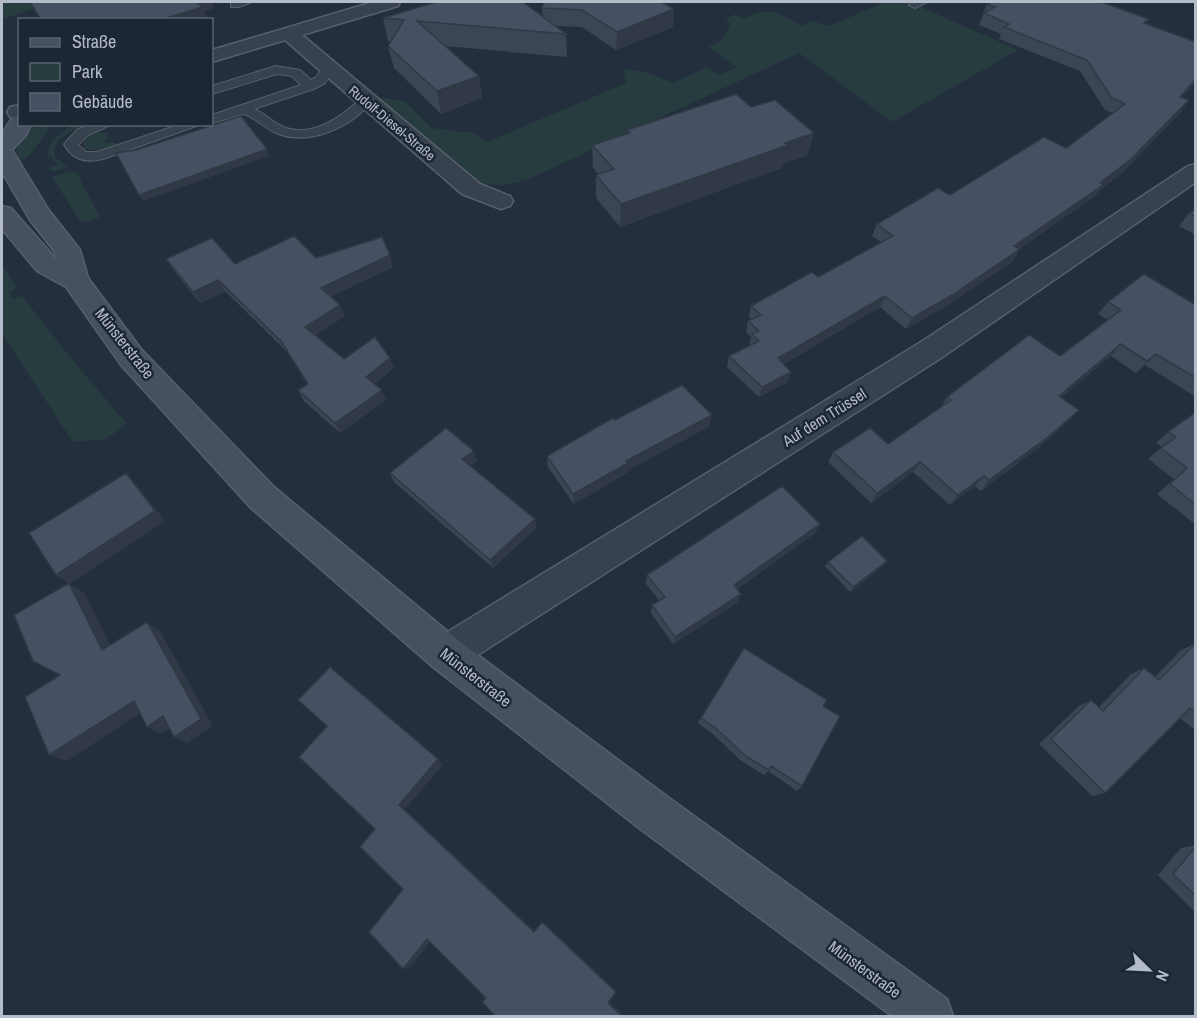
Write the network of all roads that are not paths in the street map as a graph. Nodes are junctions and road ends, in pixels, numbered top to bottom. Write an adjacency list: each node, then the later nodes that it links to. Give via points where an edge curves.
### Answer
1 (391, 2): 2 (street)
2 (288, 34): 3 (street); 4 (street, Rudolf-Diesel-Straße)
3 (213, 56)
4 (328, 69): 5 (lane, via 321,80); 7 (street, Rudolf-Diesel-Straße)
5 (310, 86): 6 (lane, via 296,73 276,70); 8 (lane)
6 (213, 90)
7 (366, 100): 8 (lane, via 345,119 310,132 283,131 252,111); 16 (street, Rudolf-Diesel-Straße, via 471,189)
8 (238, 110): 10 (lane)
9 (16, 114): 13 (main road, via 18,129)
10 (213, 119)
11 (101, 126): 12 (lane, via 83,132 71,144 78,154 98,156)
12 (190, 126)
13 (2, 147)
14 (2, 153): 18 (main road, Münsterstraße, via 39,214 67,250)
15 (1196, 171): 19 (street, Auf dem Trüssel, via 931,350)
16 (501, 201)
17 (2, 214): 18 (main road, Münsterstraße, via 46,265)
18 (75, 280): 19 (main road, Münsterstraße, via 132,357 262,497)
19 (446, 654): 20 (main road, Münsterstraße)
20 (930, 1017)

